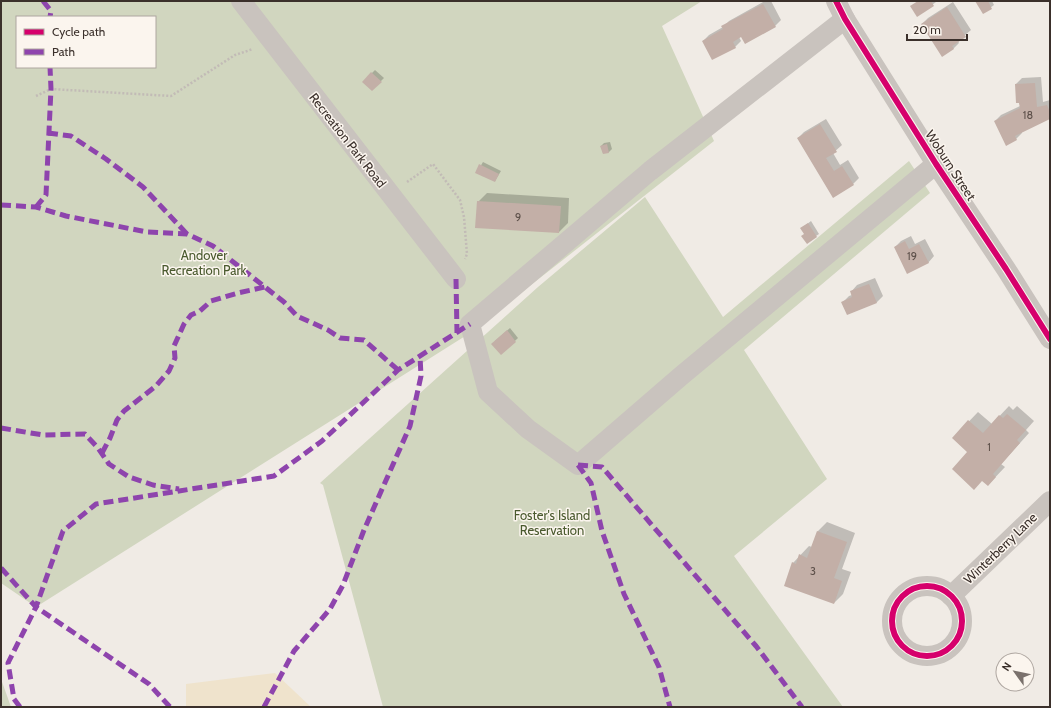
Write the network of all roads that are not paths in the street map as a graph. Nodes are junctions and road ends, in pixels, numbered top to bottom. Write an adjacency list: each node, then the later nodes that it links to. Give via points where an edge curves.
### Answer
1 (241, 1): 5 (street, Recreation Park Road)
2 (836, 1): 3 (street, Woburn Street)
3 (845, 19): 4 (street, Woburn Street); 4 (street, via 650,171 470,324 488,392 528,430 578,466 681,376)
4 (936, 164): 6 (street, Woburn Street)
5 (456, 279)
6 (1050, 339)
7 (1050, 501): 8 (street, Winterberry Lane)
8 (951, 596)

